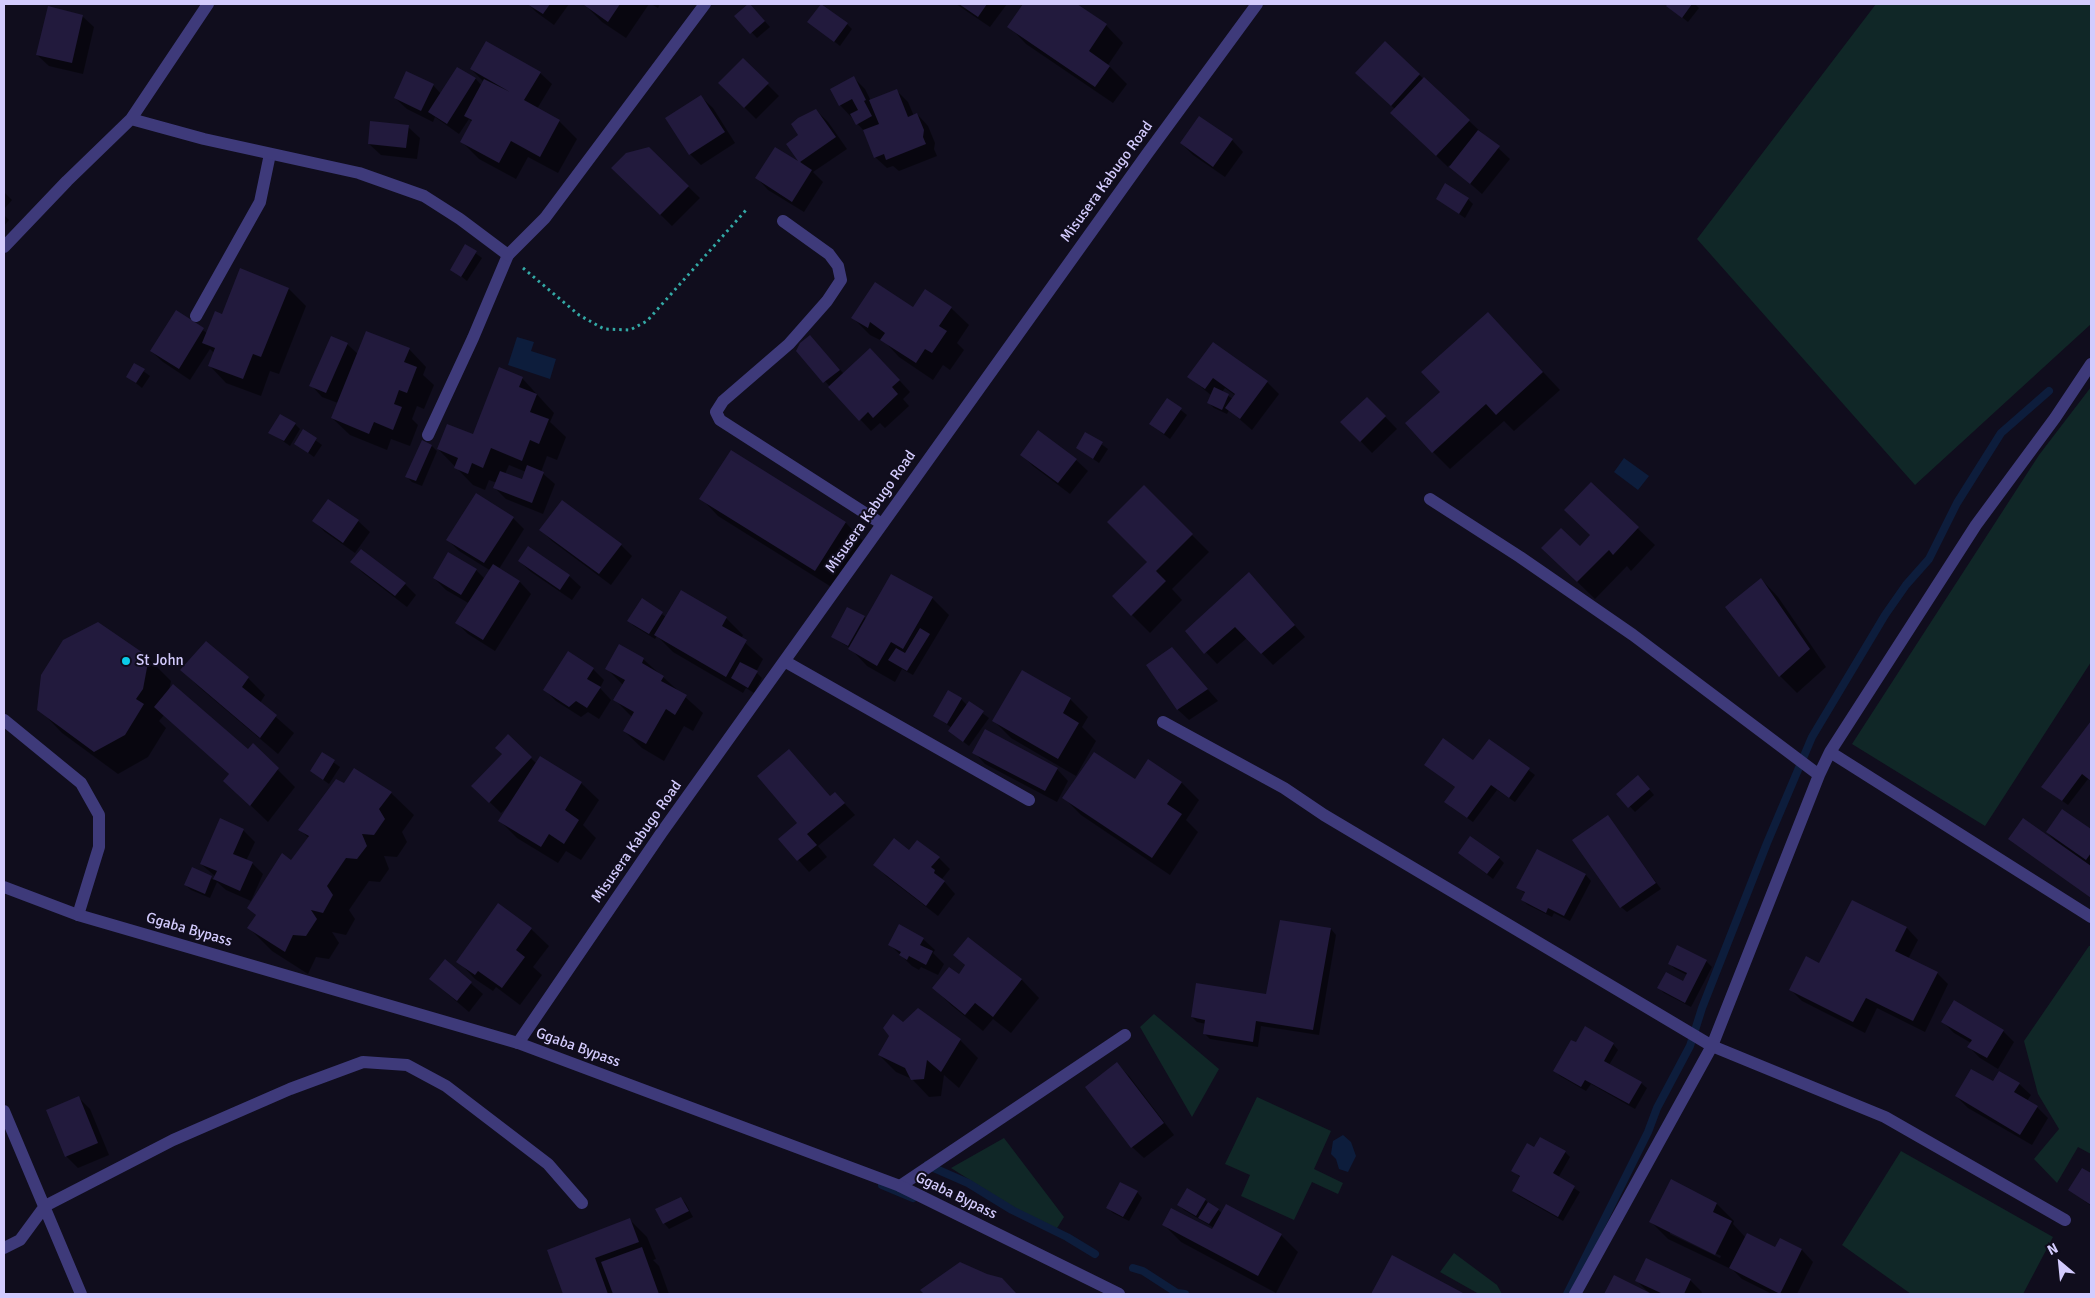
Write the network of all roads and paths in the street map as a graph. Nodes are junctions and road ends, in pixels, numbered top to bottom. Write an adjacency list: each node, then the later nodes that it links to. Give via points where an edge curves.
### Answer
1 (208, 4): 4 (street)
2 (705, 4): 9 (street, via 545,218)
3 (1257, 4): 14 (street, Misusera Kabugo Road)
4 (131, 119): 5 (street); 8 (street)
5 (270, 154): 9 (street, via 359,173 424,196); 10 (street, via 260,202)
6 (747, 209): 9 (path, via 647,321 630,330 604,329 579,315)
7 (783, 221): 14 (street, via 829,254 838,266 841,280 789,344 723,401 716,412 720,420)
8 (4, 246)
9 (508, 255): 12 (street)
10 (196, 316)
11 (2091, 364): 18 (street, via 1976,525)
12 (428, 435)
13 (1430, 500): 19 (street, via 1633,635)
14 (882, 524): 15 (street, Misusera Kabugo Road)
15 (786, 662): 20 (street); 25 (street, Misusera Kabugo Road, via 662,832)
16 (4, 720): 22 (street, via 82,783 99,815 100,847)
17 (1163, 722): 26 (street, via 1284,788)
18 (1830, 752): 19 (street); 23 (street)
19 (1819, 775): 26 (street)
20 (1030, 800)
21 (4, 888): 22 (street, Ggaba Bypass)
22 (78, 915): 25 (street, Ggaba Bypass)
23 (2091, 917)
24 (1125, 1035): 28 (street)
25 (518, 1043): 28 (street, Ggaba Bypass)
26 (1712, 1046): 31 (street, via 1885,1117); 35 (street)
27 (4, 1110): 30 (street)
28 (900, 1186): 34 (street, Ggaba Bypass)
29 (582, 1203): 30 (street, via 548,1164 446,1086 407,1065 363,1062 290,1089 182,1136)
30 (44, 1206): 32 (street, via 20,1240); 33 (street)
31 (2065, 1220)
32 (4, 1248)
33 (81, 1294)
34 (1119, 1294)
35 (1576, 1294)

